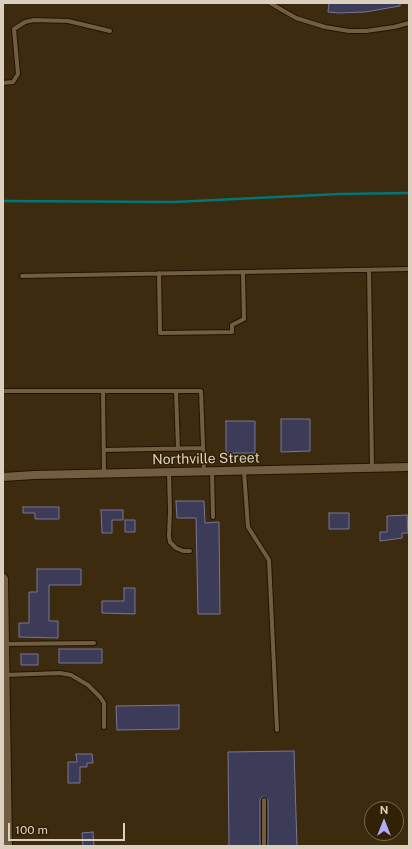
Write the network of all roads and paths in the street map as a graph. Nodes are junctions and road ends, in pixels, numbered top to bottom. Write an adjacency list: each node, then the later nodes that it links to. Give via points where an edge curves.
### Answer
1 (270, 3): 2 (lane, via 296,18 348,31 366,31)
2 (409, 23)
3 (110, 31): 4 (lane, via 68,20 25,22 14,29 18,74 13,82)
4 (3, 83)
5 (409, 268): 6 (lane)
6 (368, 270): 8 (lane); 17 (lane)
7 (158, 273): 8 (lane); 8 (lane, via 160,334 232,332 232,325 244,319); 9 (lane)
8 (243, 273)
9 (22, 276)
10 (3, 391): 11 (lane)
11 (103, 391): 12 (lane); 15 (lane)
12 (176, 391): 13 (lane, via 201,390); 14 (lane)
13 (203, 448): 14 (lane); 19 (lane)
14 (178, 449): 15 (lane)
15 (104, 450): 21 (lane)
16 (409, 467): 17 (street, Northville Street)
17 (372, 468): 18 (street, Northville Street)
18 (244, 471): 19 (street, Northville Street); 33 (lane, via 248,526 269,560)
19 (208, 472): 20 (street, Northville Street); 23 (lane)
20 (169, 473): 21 (street, Northville Street); 24 (lane, via 170,542 176,548)
21 (104, 474): 22 (street, Northville Street)
22 (3, 477)
23 (212, 517)
24 (190, 551)
25 (3, 579): 26 (street)
26 (3, 591): 28 (street)
27 (94, 643): 28 (lane)
28 (3, 644): 29 (street)
29 (3, 652): 30 (street)
30 (5, 675): 31 (lane, via 71,675 88,685 104,703); 32 (street)
31 (104, 727)
32 (4, 730): 35 (street)
33 (277, 730)
34 (264, 800): 36 (lane)
35 (7, 846)
36 (264, 846)

